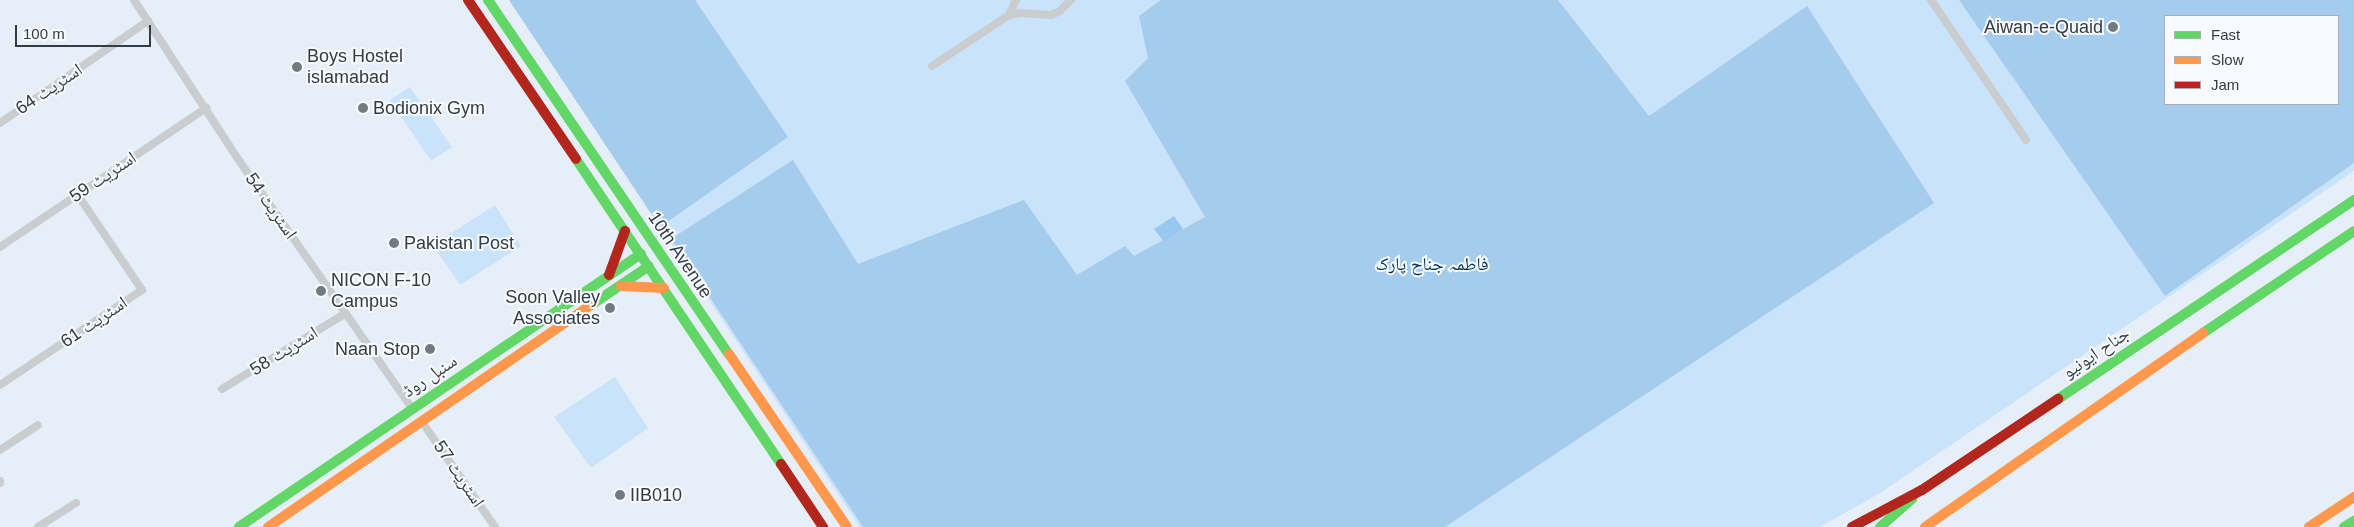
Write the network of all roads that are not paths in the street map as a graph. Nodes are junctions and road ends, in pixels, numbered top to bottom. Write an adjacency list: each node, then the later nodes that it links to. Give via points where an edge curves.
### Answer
1 (134, 0): 8 (street, اسٹریٹ 54)
2 (468, 0): 11 (main road, 10th Avenue)
3 (488, 0): 10 (main road, 10th Avenue)
4 (1016, 0): 7 (street)
5 (1071, 0): 7 (street, via 1060,12)
6 (1932, 0): 14 (street)
7 (1009, 15): 9 (street)
8 (148, 21): 12 (street, اسٹریٹ 54); 13 (street, اسٹریٹ 64)
9 (932, 66)
10 (555, 100): 11 (main road); 42 (main road, 10th Avenue)
11 (541, 107): 17 (main road, 10th Avenue)
12 (206, 108): 15 (street, اسٹریٹ 59); 25 (street, اسٹریٹ 54)
13 (0, 123)
14 (2026, 140)
15 (78, 195): 19 (street, اسٹریٹ 59); 26 (street, اسٹریٹ 61, via 142,290)
16 (2354, 200): 32 (main road, جناح ایونیو)
17 (625, 231): 20 (main road, 10th Avenue); 22 (main road)
18 (2354, 231): 36 (main road, via 2136,378)
19 (0, 247)
20 (641, 254): 21 (main road, 10th Avenue); 22 (main road, سنبل روڈ)
21 (649, 266): 23 (main road, سنبل روڈ); 24 (main road, 10th Avenue)
22 (609, 275): 28 (main road, سنبل روڈ)
23 (621, 286): 24 (main road); 29 (main road, سنبل روڈ)
24 (664, 288): 41 (main road, 10th Avenue)
25 (346, 313): 27 (street, اسٹریٹ 58); 28 (street, اسٹریٹ 54)
26 (0, 385)
27 (222, 389)
28 (412, 408): 38 (main road, سنبل روڈ)
29 (422, 422): 39 (main road, سنبل روڈ); 40 (street, اسٹریٹ 57)
30 (38, 425): 31 (street)
31 (0, 450)
32 (1922, 490): 43 (main road, جناح ایونیو); 44 (main road)
33 (2354, 497): 46 (main road)
34 (76, 503): 37 (street)
35 (2354, 521): 47 (main road)
36 (1928, 525): 45 (main road)
37 (38, 527)
38 (238, 527)
39 (268, 527)
40 (495, 527)
41 (823, 527)
42 (847, 527)
43 (1852, 527)
44 (1880, 527)
45 (1920, 527)
46 (2309, 527)
47 (2344, 527)

